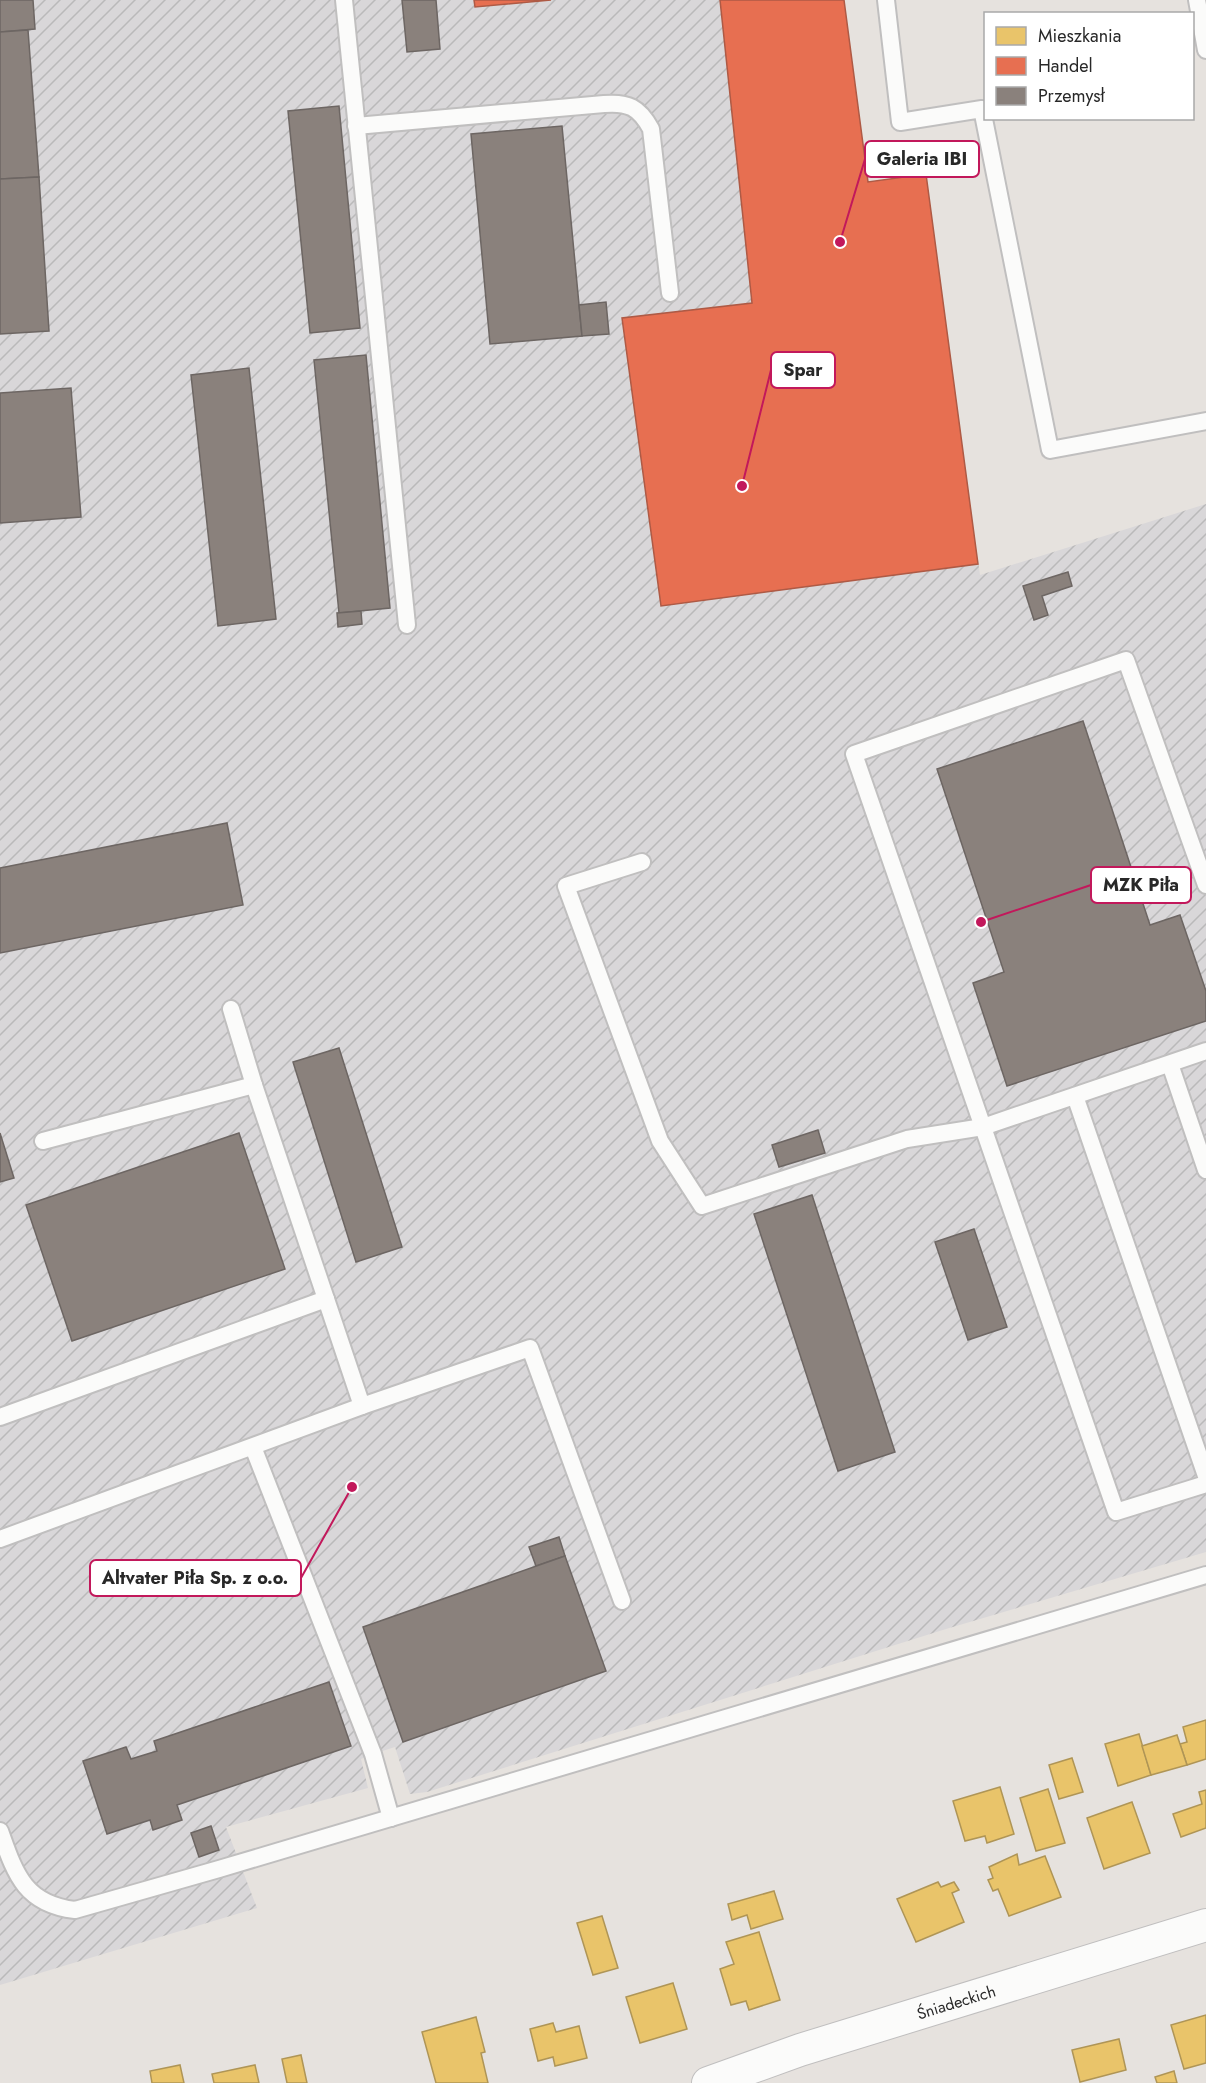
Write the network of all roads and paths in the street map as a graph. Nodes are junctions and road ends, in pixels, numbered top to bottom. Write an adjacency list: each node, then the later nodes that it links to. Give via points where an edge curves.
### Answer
1 (344, 0): 8 (lane)
2 (886, 0): 6 (lane, via 900,122 982,109)
3 (1197, 0): 4 (lane)
4 (1197, 26): 5 (lane)
5 (1206, 50)
6 (984, 119)
7 (984, 120): 10 (lane, via 1050,450)
8 (356, 126): 9 (lane, via 619,103 633,108 645,117 651,129); 11 (lane)
9 (670, 293)
10 (1206, 421)
11 (407, 625)
12 (642, 862): 19 (lane, via 566,886 660,1141 702,1206 907,1139)
13 (1206, 885): 19 (lane, via 1126,660 854,754)
14 (231, 1009): 17 (lane)
15 (1206, 1051): 16 (lane)
16 (1170, 1064): 18 (lane); 21 (lane)
17 (254, 1085): 20 (lane); 22 (lane)
18 (1075, 1096): 19 (lane); 26 (lane)
19 (983, 1127): 27 (lane, via 1116,1512)
20 (43, 1141)
21 (1206, 1170)
22 (326, 1299): 23 (lane); 24 (lane)
23 (362, 1406): 25 (lane); 30 (lane, via 530,1348)
24 (0, 1417)
25 (253, 1447): 28 (lane); 31 (lane, via 373,1754)
26 (1206, 1476)
27 (1206, 1484)
28 (0, 1539)
29 (1206, 1575): 31 (lane)
30 (622, 1601)
31 (391, 1818): 32 (lane, via 75,1910 42,1901 24,1886)
32 (0, 1831)
33 (1206, 1926): 34 (street, Śniadeckich, via 800,2050)
34 (708, 2083)

